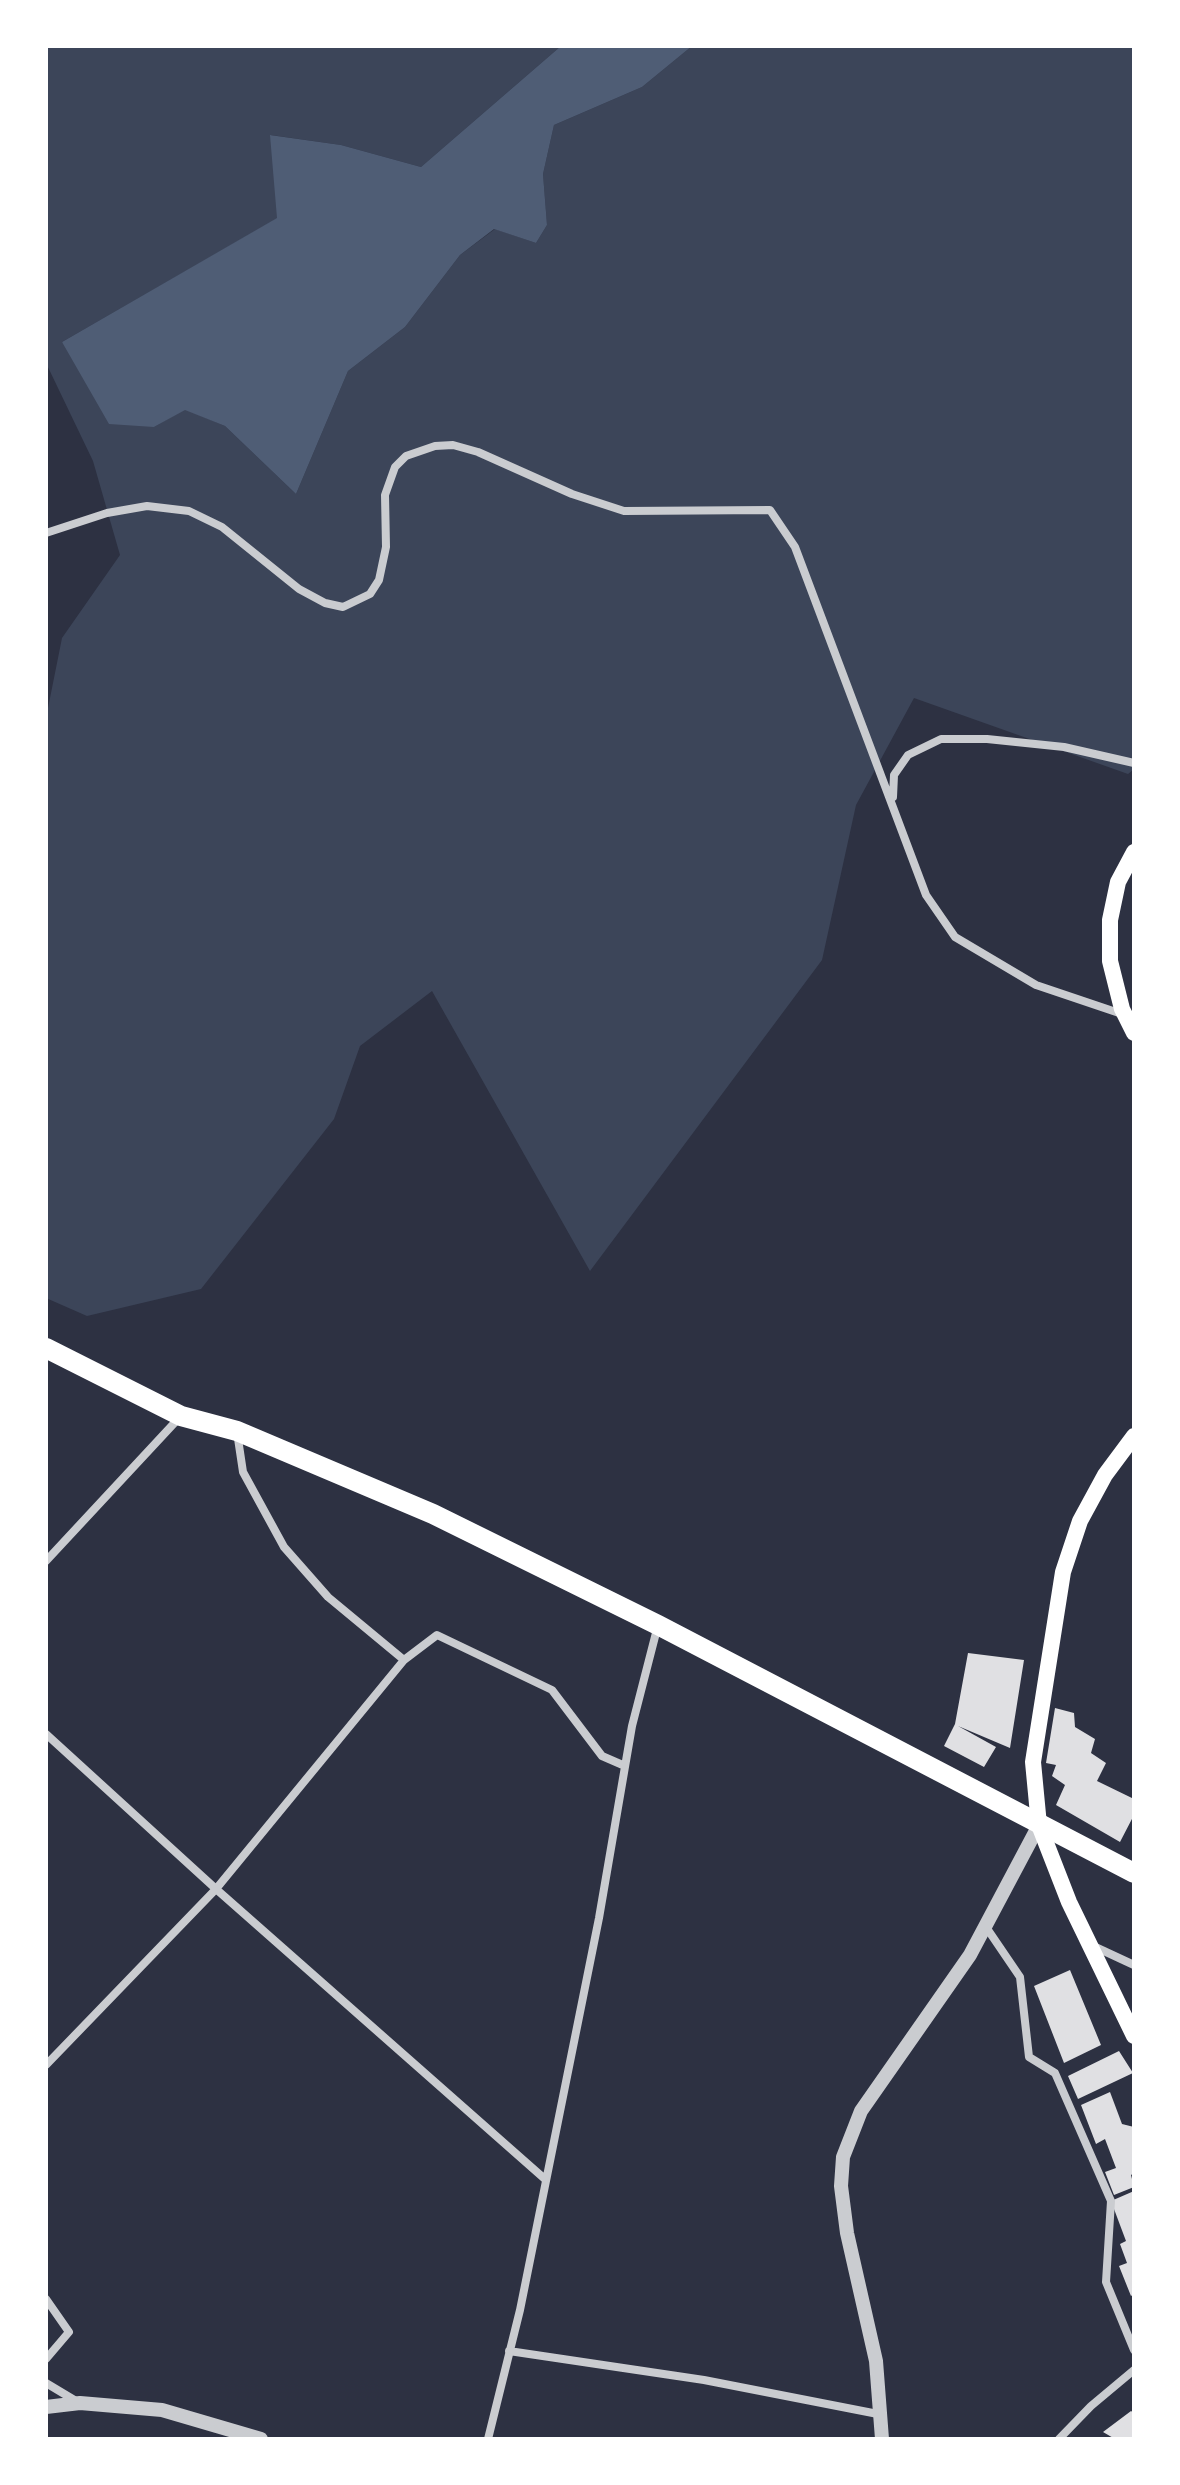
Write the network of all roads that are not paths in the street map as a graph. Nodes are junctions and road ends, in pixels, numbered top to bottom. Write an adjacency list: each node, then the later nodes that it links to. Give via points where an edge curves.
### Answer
1 (46, 533): 3 (street, via 147,506 189,511 222,527 299,589 343,607 370,594 379,580 386,547 385,495 395,467 406,456 435,446 478,452 624,511 770,510 795,547)
2 (1134, 763): 3 (street, via 1064,747 941,739 908,755 894,775)
3 (893, 802): 5 (street, via 926,895 955,937 1036,985)
4 (1134, 852): 5 (main road, via 1118,882 1110,920 1110,961)
5 (1125, 1015): 6 (main road)
6 (1134, 1033)
7 (46, 1348): 8 (main road)
8 (181, 1416): 9 (main road); 11 (street)
9 (237, 1431): 12 (main road, via 433,1514); 13 (street, via 243,1472 284,1547 328,1597)
10 (1134, 1436): 16 (main road, via 1080,1521 1063,1572 1033,1762)
11 (46, 1561)
12 (658, 1625): 15 (street); 16 (main road)
13 (404, 1660): 15 (street, via 437,1635 481,1655 552,1690 602,1756); 18 (street)
14 (46, 1734): 18 (street)
15 (625, 1766): 24 (street)
16 (1039, 1825): 17 (main road); 19 (street); 20 (main road)
17 (1134, 1873)
18 (216, 1889): 23 (street); 24 (street)
19 (986, 1927): 26 (street, via 1020,1977 1029,2057 1055,2073 1111,2201 1106,2282); 33 (street, via 861,2111 843,2157 847,2233)
20 (1089, 1944): 21 (street); 22 (main road)
21 (1134, 1965)
22 (1134, 2036)
23 (46, 2065)
24 (546, 2180): 27 (street)
25 (46, 2299): 28 (street, via 69,2332)
26 (1134, 2350)
27 (509, 2351): 33 (street, via 704,2380); 35 (street)
28 (46, 2359)
29 (1134, 2370): 37 (street)
30 (46, 2383): 31 (street)
31 (80, 2403): 32 (street); 34 (street, via 162,2410)
32 (46, 2407)
33 (883, 2415): 36 (street)
34 (261, 2439)
35 (488, 2439)
36 (882, 2439)
37 (1059, 2439)

